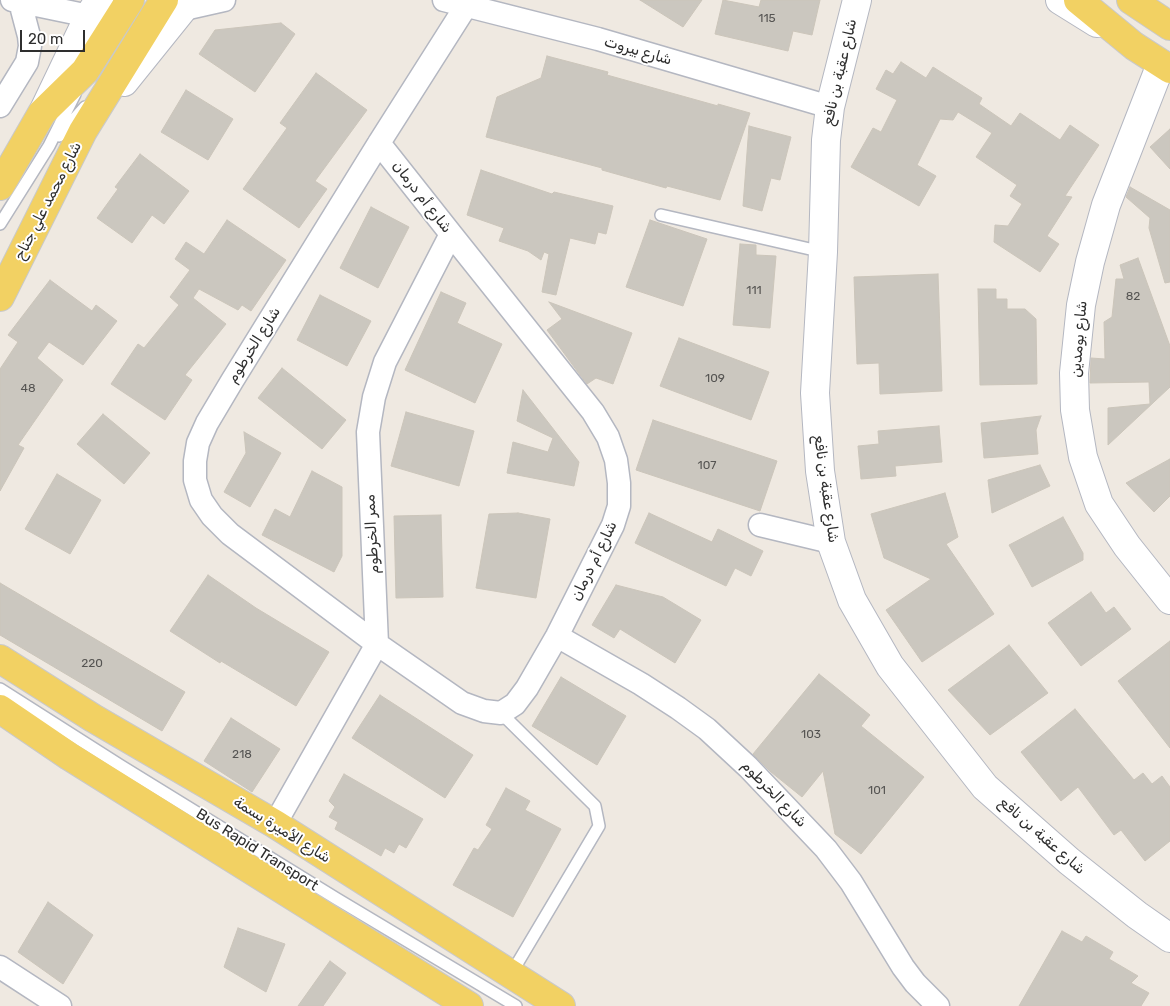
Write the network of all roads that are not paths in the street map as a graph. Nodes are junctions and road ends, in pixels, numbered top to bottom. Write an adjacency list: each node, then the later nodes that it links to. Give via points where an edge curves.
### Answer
1 (130, 0): 18 (main road)
2 (224, 0): 10 (street)
3 (444, 0): 11 (street, شارع بيروت)
4 (494, 0): 14 (street, شارع بيروت)
5 (857, 0): 19 (street, شارع عقبة بن نافع)
6 (1060, 0): 15 (street)
7 (1078, 0): 15 (main road)
8 (1132, 0): 13 (main road)
9 (16, 1): 12 (street); 20 (street, via 30,46 27,62)
10 (179, 3): 16 (main road, شارع محمد علي جناح); 22 (street, شارع محمد علي جناح)
11 (466, 6): 14 (street, شارع بيروت); 23 (street, شارع الخرطوم)
12 (94, 8): 21 (street)
13 (1170, 25)
14 (600, 34): 19 (street, شارع بيروت, via 669,46)
15 (1134, 46): 17 (main road)
16 (125, 62): 22 (main road, شارع محمد علي جناح); 24 (lane)
17 (1166, 66): 33 (street, شارع بومدين, via 1119,168 1106,205 1081,305 1074,372 1075,410 1083,457 1099,504 1126,546)
18 (85, 72): 21 (main road); 24 (lane)
19 (832, 99): 29 (street, شارع عقبة بن نافع, via 826,140)
20 (0, 106)
21 (42, 113): 25 (main road)
22 (83, 131): 30 (main road, شارع محمد علي جناح)
23 (379, 143): 28 (street, شارع أم درمان); 35 (street, شارع الخرطوم, via 207,423 194,461 201,500 230,534)
24 (49, 146): 27 (lane)
25 (0, 186)
26 (661, 215): 29 (lane)
27 (0, 224)
28 (450, 234): 34 (street, شارع أم درمان, via 594,412 616,460 618,506 613,525); 35 (street, ممر الخرطوم, via 385,362 374,397 368,432)
29 (823, 252): 32 (street, شارع عقبة بن نافع, via 815,393 820,471)
30 (0, 297)
31 (760, 525): 32 (street)
32 (831, 542): 41 (street, شارع عقبة بن نافع, via 852,600 890,666 985,787 1069,862)
33 (1170, 600)
34 (557, 636): 39 (street, شارع أم درمان, via 527,688 515,704); 48 (street, شارع الخرطوم, via 678,708 708,729 748,767 826,849 851,882 903,967)
35 (377, 644): 39 (street, via 462,703); 40 (street)
36 (0, 659): 40 (main road, شارع الأميرة بسمة, via 93,718)
37 (0, 689): 46 (lane, Bus Rapid Transport)
38 (0, 709): 44 (main road)
39 (501, 713): 43 (lane, via 595,806 598,826)
40 (275, 824): 43 (main road, شارع الأميرة بسمة)
41 (1170, 938)
42 (0, 967): 45 (street)
43 (510, 975): 47 (main road, شارع الأميرة بسمة)
44 (467, 1005)
45 (60, 1006)
46 (516, 1006)
47 (561, 1006)
48 (938, 1006)

